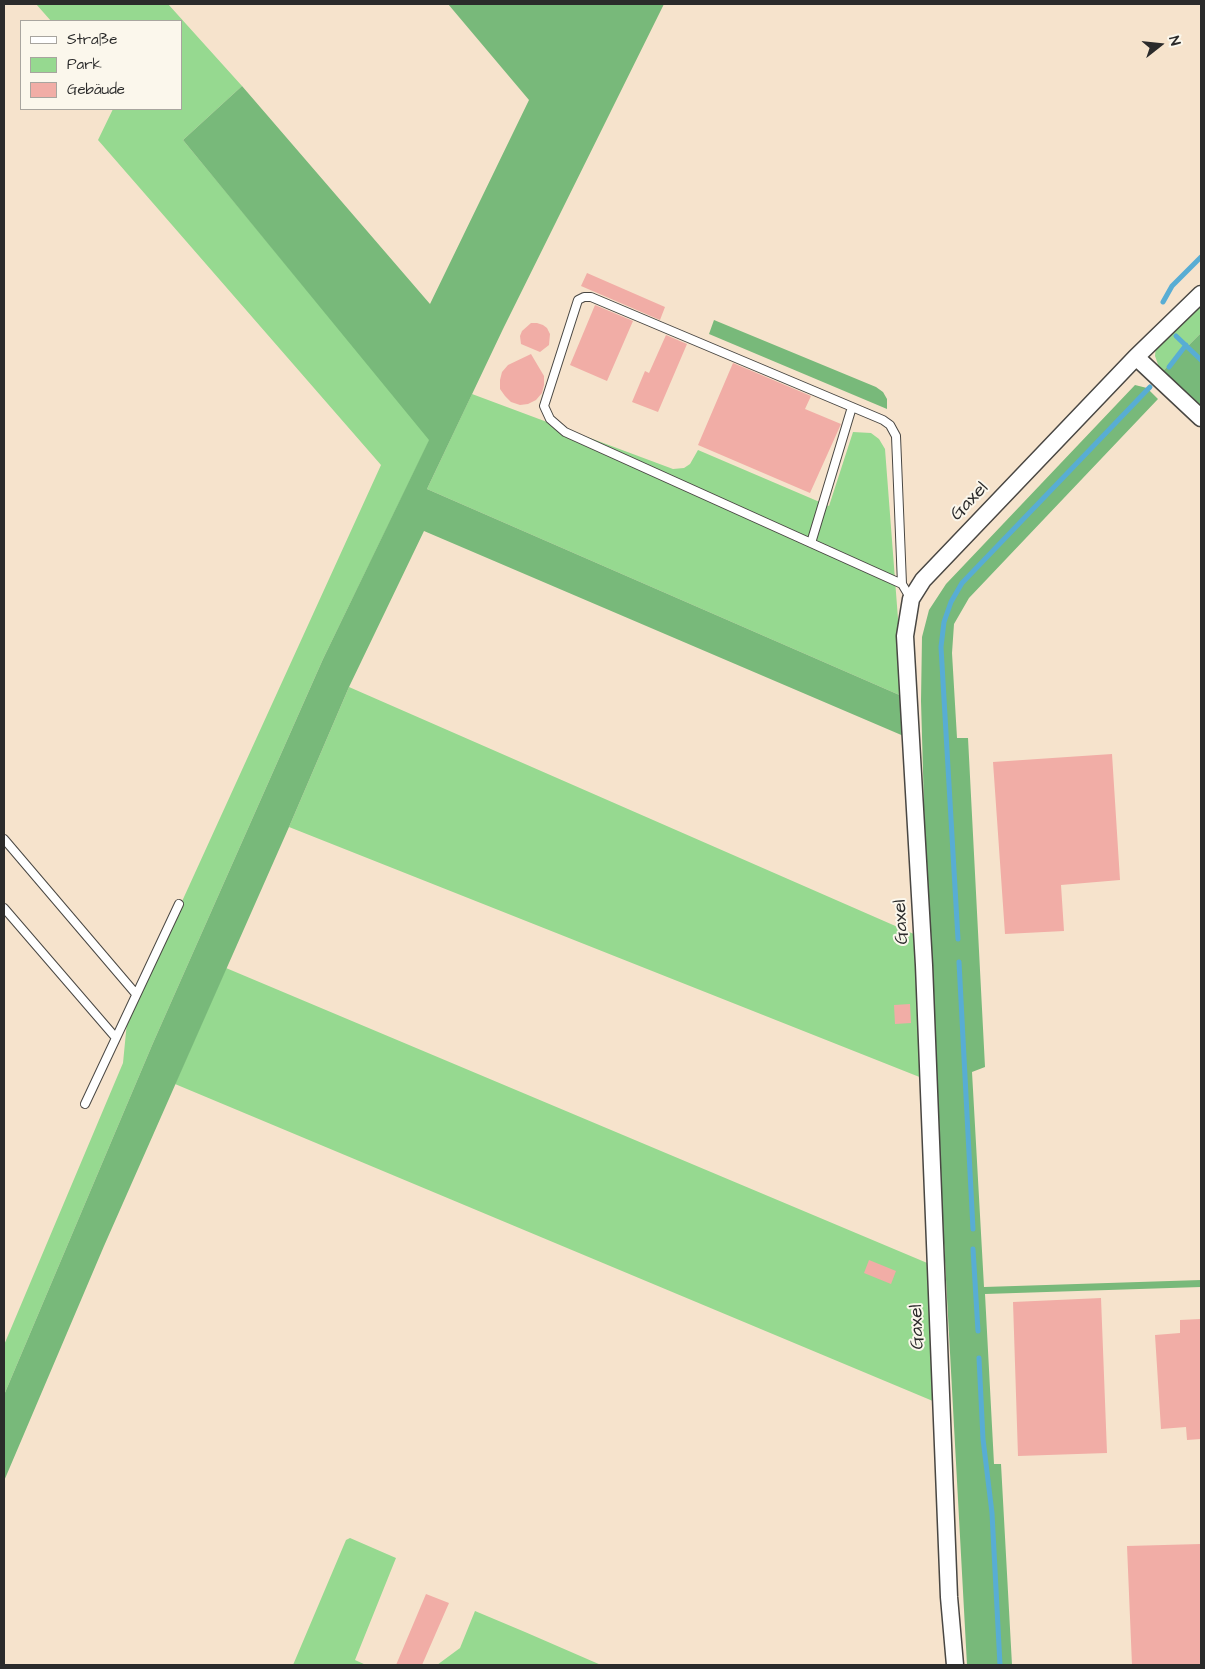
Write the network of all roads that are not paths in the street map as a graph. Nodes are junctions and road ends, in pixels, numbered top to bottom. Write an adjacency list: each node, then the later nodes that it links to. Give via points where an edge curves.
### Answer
1 (1201, 294): 2 (street, Gaxel)
2 (1136, 357): 4 (street); 7 (street, Gaxel, via 923,580)
3 (852, 407): 5 (lane); 5 (lane, via 591,297 578,300 544,406 550,419 565,432); 6 (lane, via 883,420 896,436)
4 (1201, 418)
5 (811, 543): 6 (lane)
6 (902, 584): 7 (lane)
7 (911, 599): 14 (street, Gaxel, via 904,636 924,965 949,1597)
8 (4, 839): 11 (lane)
9 (179, 904): 11 (lane)
10 (4, 908): 12 (lane)
11 (136, 994): 12 (lane)
12 (116, 1038): 13 (lane)
13 (85, 1104)
14 (955, 1665)

